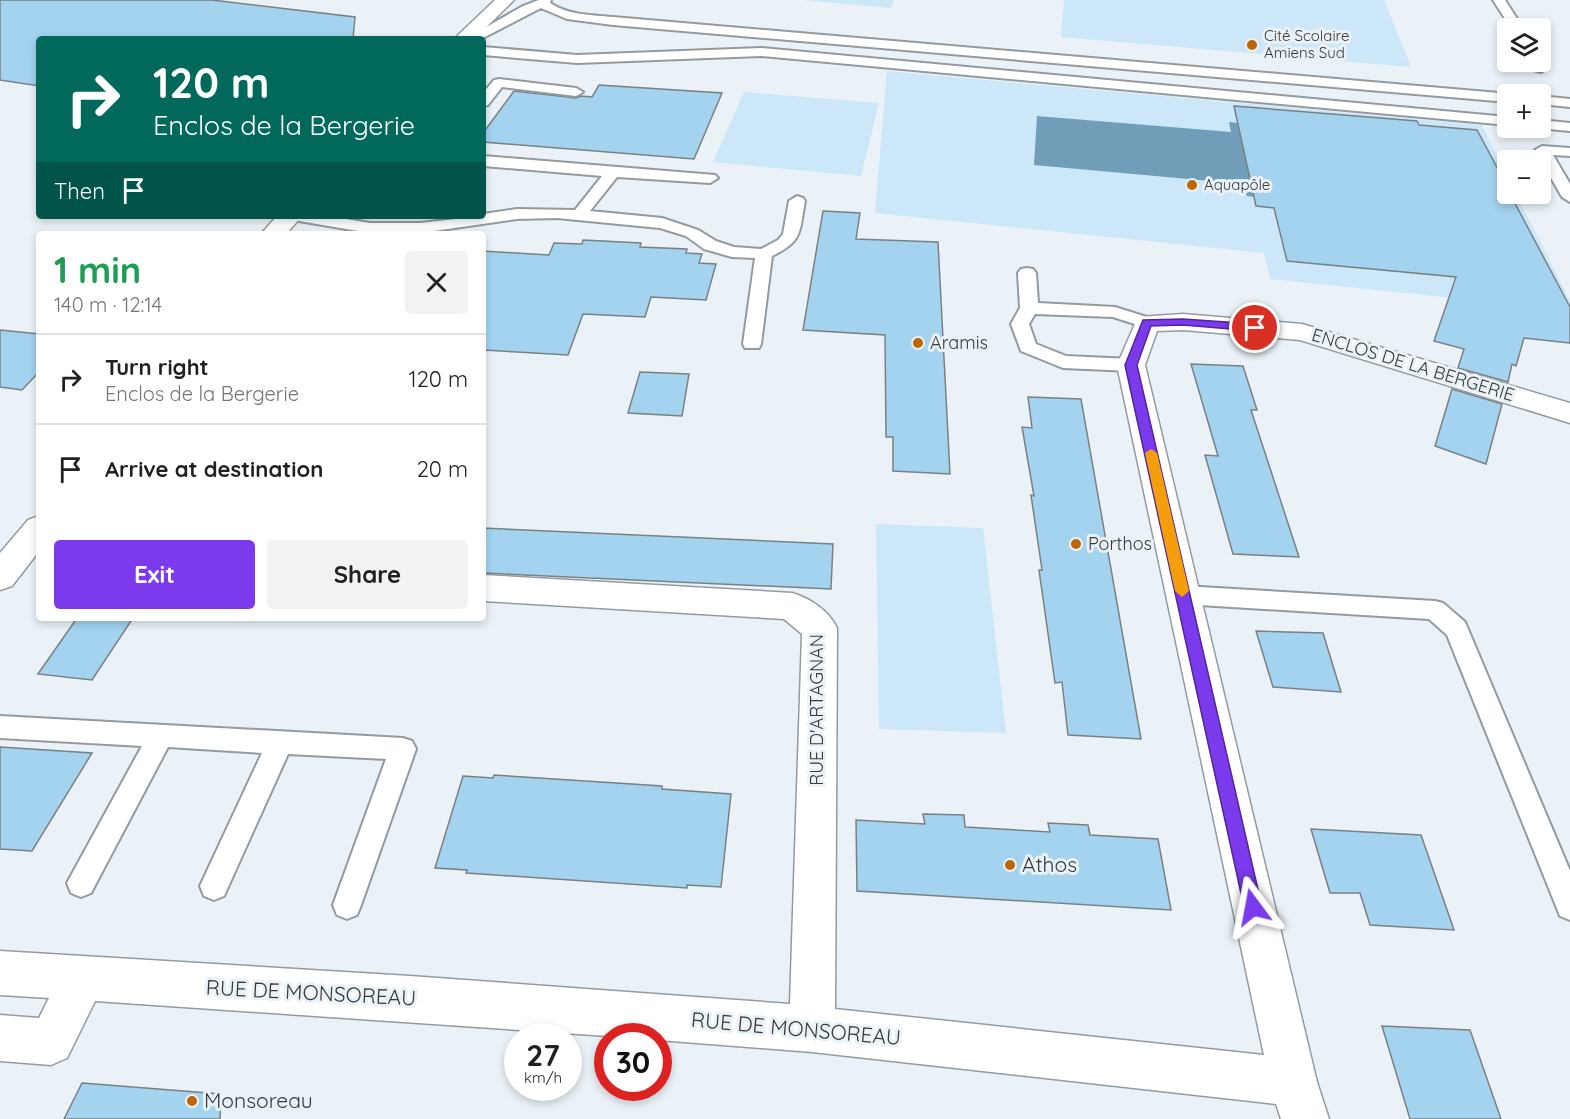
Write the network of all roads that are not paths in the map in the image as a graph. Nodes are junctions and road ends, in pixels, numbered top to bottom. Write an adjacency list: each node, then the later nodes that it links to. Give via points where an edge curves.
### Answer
1 (505, 0): 5 (street)
2 (1500, 0): 4 (lane)
3 (544, 2): 6 (lane); 9 (lane, via 568,15 613,21)
4 (1511, 18)
5 (467, 36)
6 (476, 36)
7 (486, 51): 13 (lane, via 577,59 761,52)
8 (576, 92): 10 (lane, via 499,83)
9 (1497, 97)
10 (486, 98)
11 (1551, 101): 12 (lane)
12 (1570, 103)
13 (1497, 120)
14 (1551, 125): 15 (lane)
15 (1570, 127)
16 (1570, 152): 20 (lane, via 1542,150)
17 (486, 161): 18 (lane)
18 (613, 172): 19 (lane); 22 (lane)
19 (710, 178)
20 (1570, 197)
21 (797, 201): 28 (lane, via 791,234 784,244)
22 (579, 215): 23 (lane, via 517,214); 28 (lane, via 662,223 732,252)
23 (486, 218)
24 (287, 219): 27 (street)
25 (317, 219): 26 (lane, via 370,228 420,228)
26 (482, 219)
27 (276, 231)
28 (764, 254): 32 (lane)
29 (1027, 273): 30 (lane)
30 (1029, 308): 31 (lane, via 1115,312); 33 (lane, via 1020,324 1028,347 1063,362)
31 (1147, 323): 33 (street); 34 (street, ENCLOS DE LA BERGERIE, via 1183,322 1302,332)
32 (752, 344)
33 (1131, 365): 38 (street)
34 (1570, 412)
35 (33, 544): 36 (street)
36 (0, 577)
37 (486, 588): 48 (street, RUE D'ARTAGNAN, via 792,606 820,628)
38 (1183, 595): 45 (lane, via 1435,610 1457,630); 50 (street)
39 (0, 727): 40 (lane)
40 (161, 736): 41 (lane); 42 (lane)
41 (280, 742): 43 (lane); 44 (lane, via 403,749)
42 (81, 883)
43 (214, 886)
44 (347, 905)
45 (1570, 906)
46 (0, 973): 47 (street, RUE DE MONSOREAU)
47 (82, 979): 48 (street, RUE DE MONSOREAU); 49 (street, via 51,1042)
48 (812, 1029): 50 (street, RUE DE MONSOREAU)
49 (0, 1038)
50 (1299, 1100)

